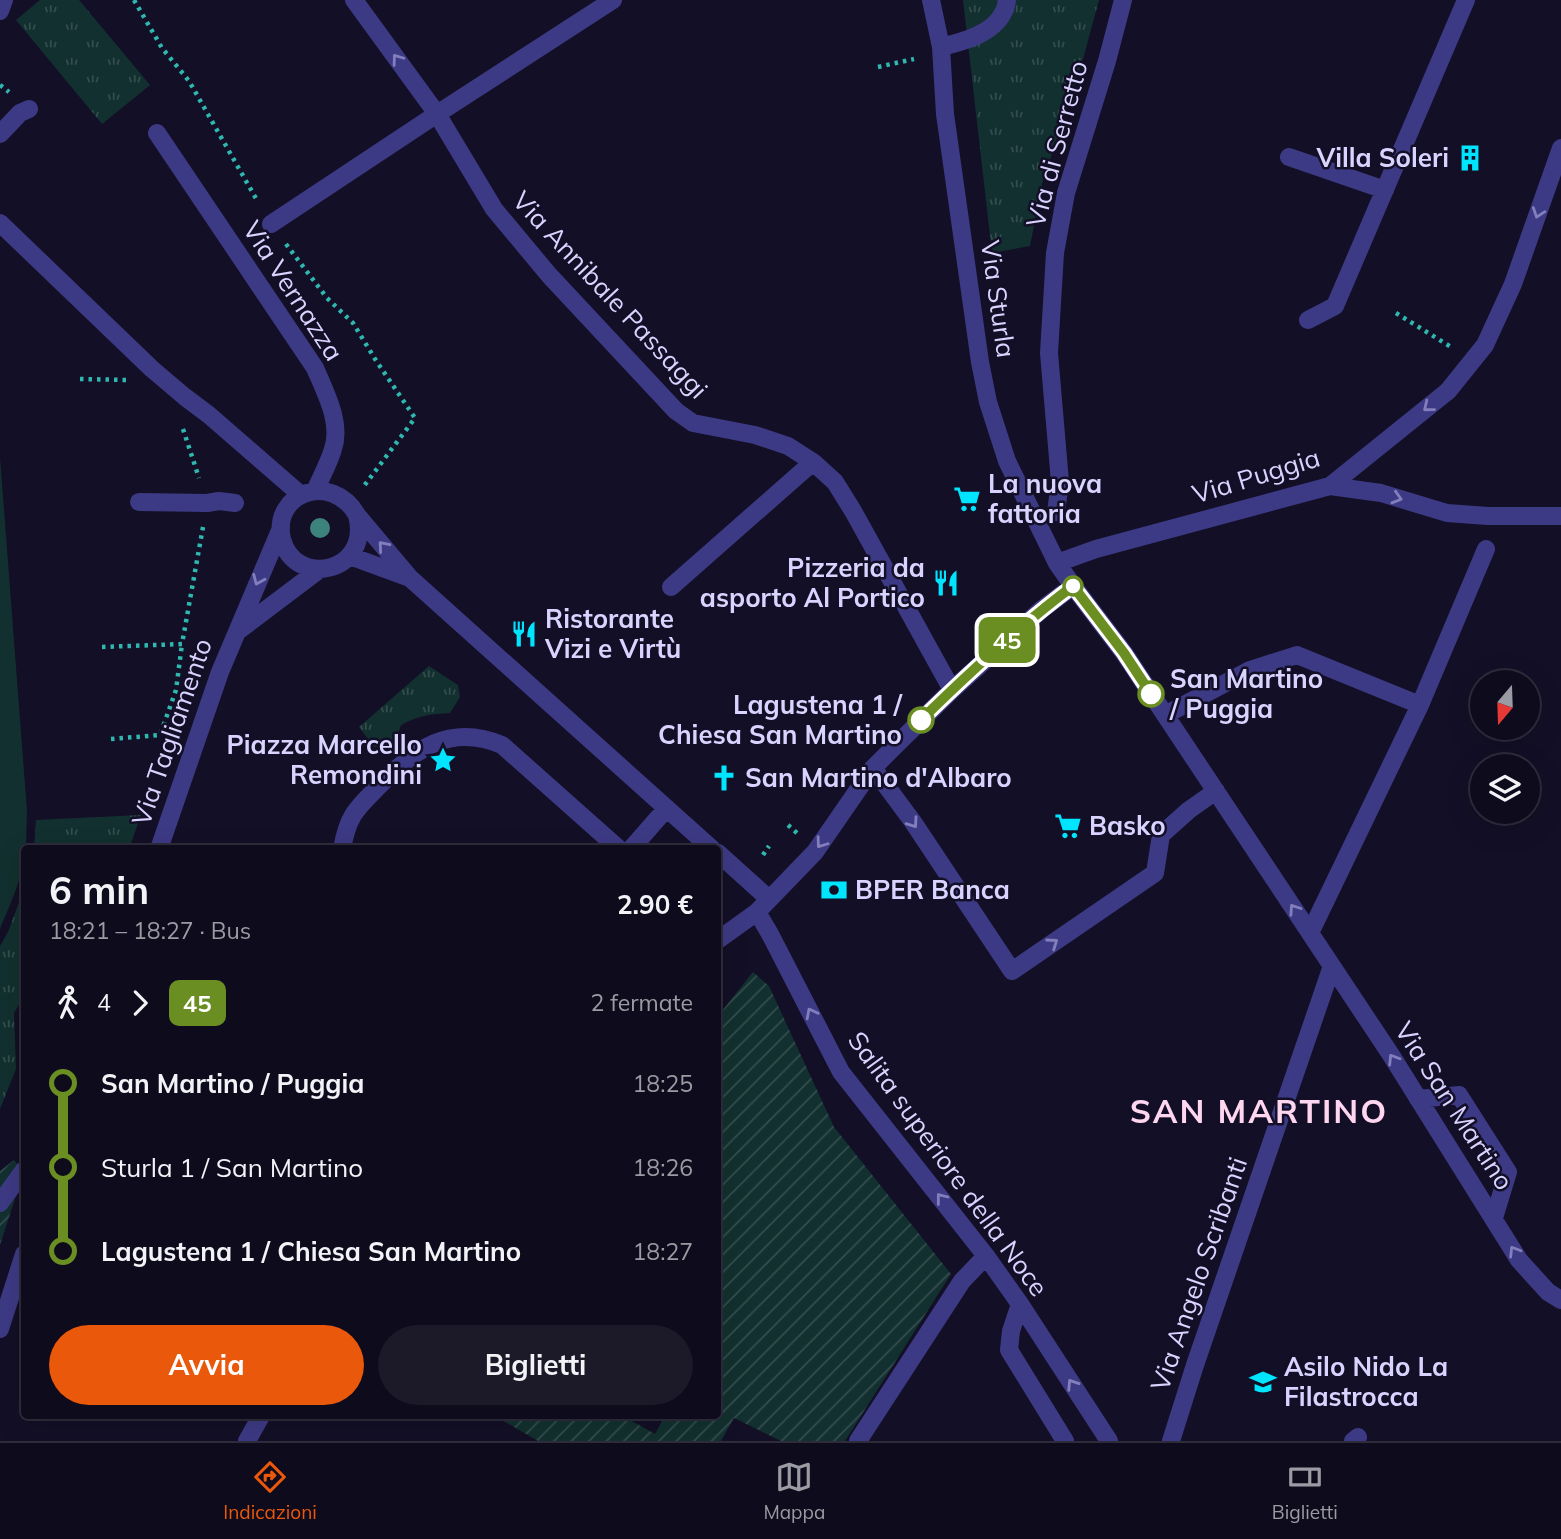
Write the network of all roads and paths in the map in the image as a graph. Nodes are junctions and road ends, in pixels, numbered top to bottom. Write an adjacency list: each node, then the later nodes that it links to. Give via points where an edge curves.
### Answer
1 (4, 0): 9 (street)
2 (134, 0): 21 (path, via 162,48 189,81)
3 (354, 0): 14 (street, Via Annibale Passaggi, one-way to 3)
4 (613, 0): 14 (street)
5 (931, 0): 10 (street, Via Sturla)
6 (1007, 0): 10 (street, via 1004,12 990,28)
7 (1123, 0): 31 (street, Via di Serretto, via 1066,193 1055,253 1049,352 1060,482)
8 (1466, 0): 19 (street)
9 (0, 11)
10 (941, 47): 36 (street, Via Sturla, via 947,127 988,402 1007,461)
11 (914, 59): 12 (path)
12 (878, 67)
13 (29, 109): 16 (street)
14 (437, 114): 21 (street); 25 (street, Via Annibale Passaggi, via 494,209 676,411 693,423 788,446)
15 (157, 132): 27 (street, Via Vernazza, via 315,368 324,389 335,424 334,447)
16 (0, 134)
17 (1561, 148): 24 (street, Via Puggia, one-way to 24, via 1513,284 1485,345)
18 (1289, 157): 19 (street)
19 (1385, 190): 23 (street, via 1335,306)
20 (0, 223): 27 (street, via 152,369)
21 (271, 224): 30 (path, via 327,298 353,323 415,418)
22 (1396, 313): 24 (path)
23 (1308, 320)
24 (1472, 361): 26 (street, Via Puggia, one-way to 26, via 1448,391)
25 (813, 462): 40 (street); 43 (street, Via Annibale Passaggi, via 835,482 853,511)
26 (1330, 486): 32 (street, one-way to 32, via 1381,493 1447,513); 36 (street, Via Puggia)
27 (308, 493): 30 (street, via 328,491 341,496); 33 (street, Via Vernazza, via 290,503)
28 (139, 502): 29 (street)
29 (235, 503)
30 (354, 510): 35 (street, via 359,537); 38 (street, one-way to 30)
31 (1056, 512)
32 (1561, 516)
33 (281, 528): 37 (street, via 289,554 309,568); 41 (street, Via Tagliamento, one-way to 41)
34 (1486, 549): 44 (street)
35 (349, 556): 37 (street, via 341,564); 38 (street)
36 (1058, 563): 39 (street, Via Sturla)
37 (320, 569): 41 (street, Via Tagliamento)
38 (410, 578): 49 (street)
39 (1073, 586): 43 (street); 45 (street, Via San Martino)
40 (671, 587)
41 (236, 633): 52 (street, Via Tagliamento)
42 (181, 644): 46 (path, via 176,690 160,735)
43 (952, 690): 47 (street)
44 (1420, 705): 45 (street, via 1297,655 1250,670); 61 (street)
45 (1165, 715): 48 (street, Via San Martino)
46 (111, 738)
47 (873, 768): 48 (street, one-way to 48, via 1012,971 1155,873 1161,835); 60 (street, one-way to 60, via 816,852)
48 (1216, 791): 61 (street, Via San Martino, one-way to 48)
49 (666, 809): 55 (street); 56 (street)
50 (788, 825): 51 (path)
51 (798, 834)
52 (160, 845)
53 (343, 845): 54 (street, via 351,818 398,766 428,745 466,738 493,741 511,751)
54 (616, 845)
55 (634, 845)
56 (707, 845)
57 (769, 846): 58 (path)
58 (763, 855)
59 (721, 856): 60 (street, via 750,881)
60 (763, 905): 62 (street); 68 (street, Salita superiore della Noce, one-way to 60, via 841,1072 770,934)
61 (1310, 933): 63 (street, Via San Martino)
62 (721, 938)
63 (1332, 966): 64 (street, Via San Martino, one-way to 63); 78 (street, Via Angelo Scribanti)
64 (1418, 1099): 67 (street, Via San Martino); 67 (street, via 1459,1095 1508,1172)
65 (21, 1174): 66 (street)
66 (0, 1203)
67 (1494, 1218): 70 (street, Via San Martino, one-way to 67, via 1519,1260)
68 (986, 1256): 71 (street, Salita superiore della Noce); 75 (street, via 962,1281)
69 (21, 1263): 72 (street)
70 (1561, 1300)
71 (1020, 1304): 76 (street, via 1009,1350); 77 (street, Salita superiore della Noce, one-way to 71)
72 (0, 1329)
73 (259, 1419): 74 (street)
74 (247, 1441)
75 (858, 1441)
76 (1066, 1441)
77 (1110, 1441)
78 (1171, 1441)

